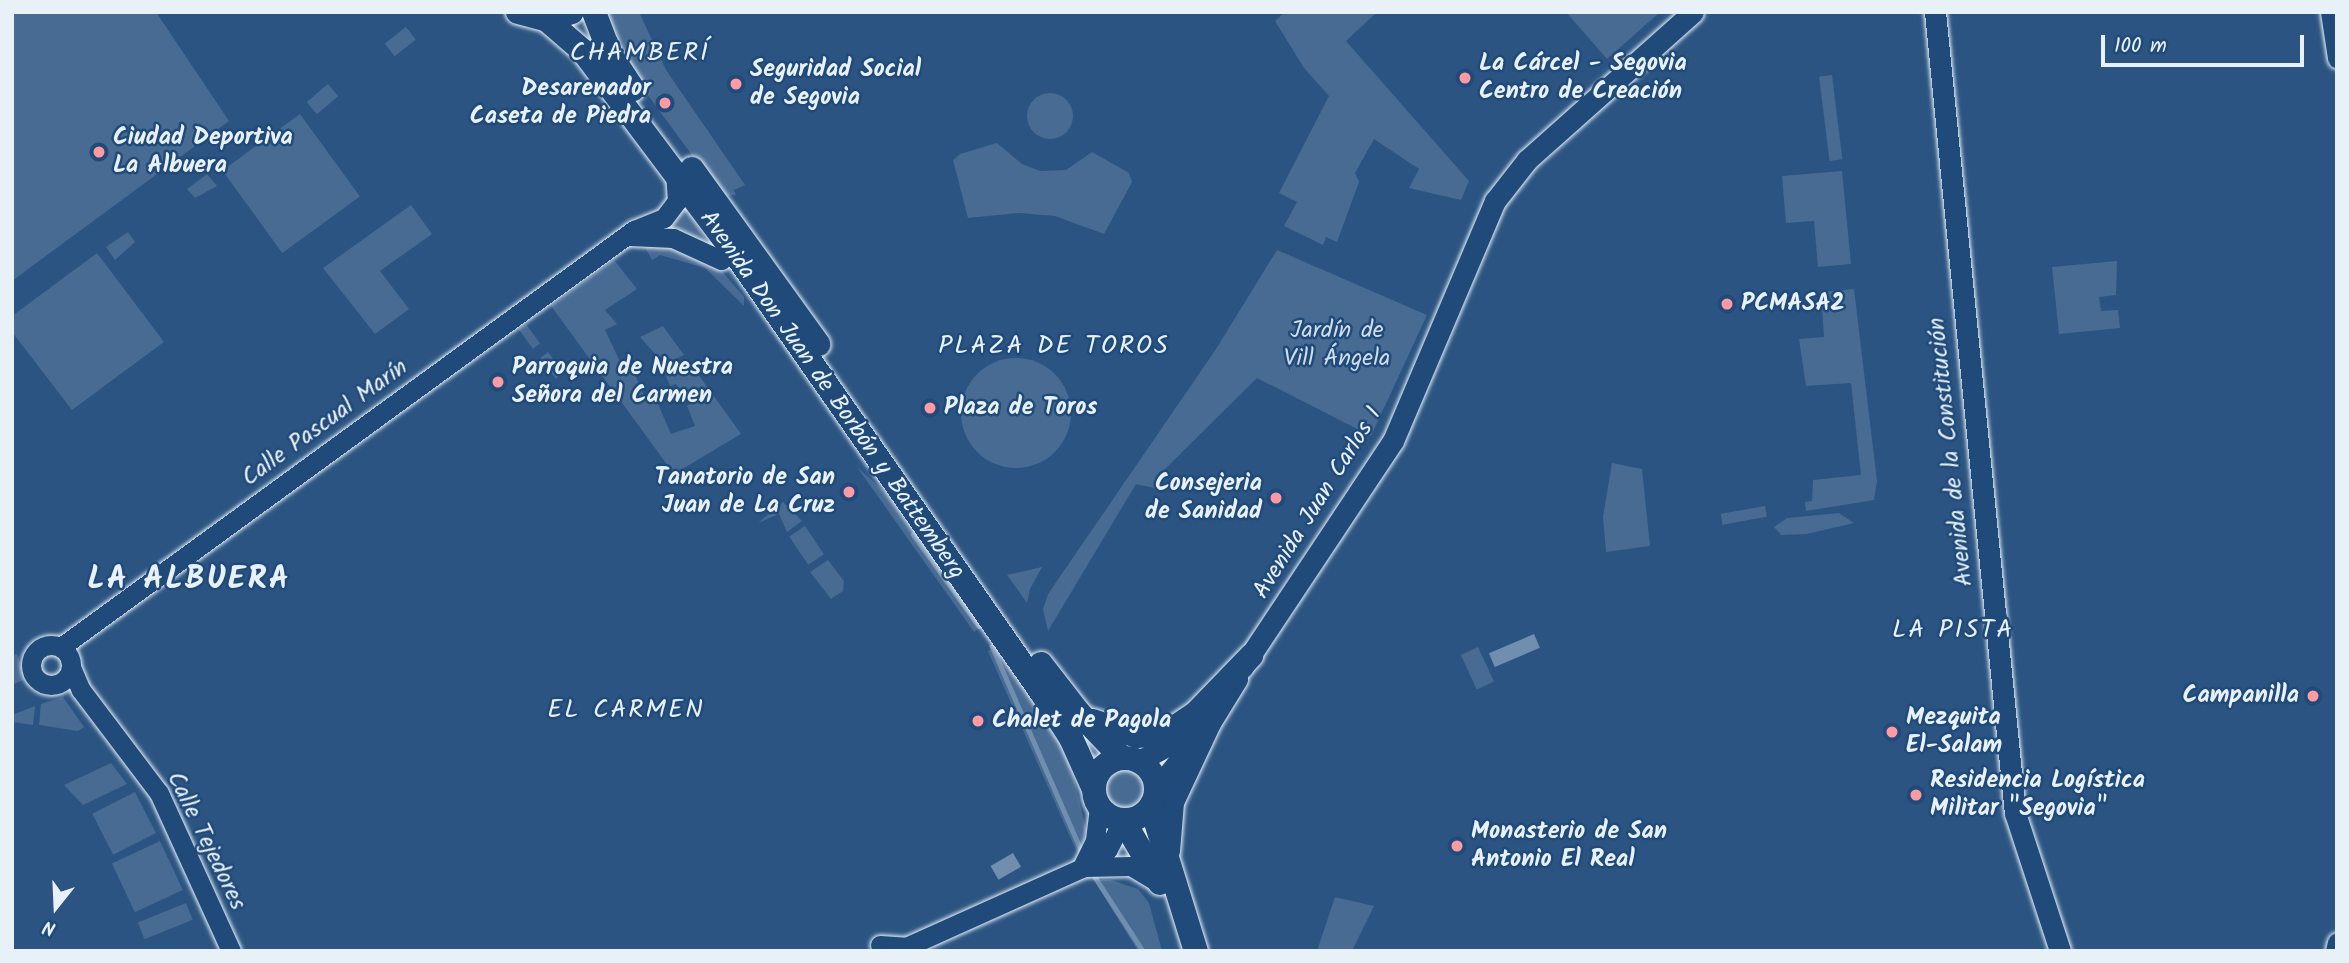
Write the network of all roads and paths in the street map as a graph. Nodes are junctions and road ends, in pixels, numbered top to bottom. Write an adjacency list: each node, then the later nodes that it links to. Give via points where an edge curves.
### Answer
1 (518, 12): 7 (main road)
2 (572, 12): 7 (main road)
3 (594, 12): 15 (main road, Avenida Don Juan de Borbón y Battemberg, via 614,63 755,253)
4 (1693, 12): 13 (main road, Avenida Juan Carlos I, via 1527,160 1495,201 1393,441)
5 (1935, 12): 29 (main road, Avenida de la Constitución, via 2015,813)
6 (2330, 12): 8 (street)
7 (547, 20): 9 (main road, Avenida Don Juan de Borbón y Battemberg, via 583,51)
8 (2337, 58)
9 (675, 173): 10 (street, Calle Pascual Marín, via 678,195 673,209); 18 (main road, Avenida Don Juan de Borbón y Battemberg, via 1042,693 1071,738)
10 (622, 239): 11 (street, via 673,238); 12 (street, Calle Pascual Marín)
11 (721, 260)
12 (61, 647): 14 (street, via 69,656); 14 (street, via 43,646 31,665 41,682)
13 (1251, 656): 15 (main road, via 1195,714 1165,734 1121,733); 16 (main road, Avenida Juan Carlos I); 17 (main road, Avenida Juan Carlos I, via 1193,729)
14 (66, 675): 26 (street, Calle Tejedores, via 159,793)
15 (1079, 713): 17 (main road, Avenida Don Juan de Borbón y Battemberg)
16 (1210, 723): 19 (main road, Avenida Juan Carlos I); 22 (main road, via 1173,802)
17 (1130, 759): 18 (main road, via 1102,767); 19 (main road, via 1150,771)
18 (1096, 797): 20 (main road); 21 (street, via 1095,840)
19 (1153, 798): 20 (main road, via 1140,816); 22 (main road)
20 (1123, 820): 21 (street, via 1108,849); 22 (main road)
21 (1082, 868): 22 (street, via 1131,866); 25 (street)
22 (1168, 887): 27 (main road); 28 (main road)
23 (2337, 942): 30 (street)
24 (880, 945): 25 (street)
25 (905, 949)
26 (231, 951)
27 (1183, 951)
28 (1196, 951)
29 (2060, 951)
30 (2335, 951)

